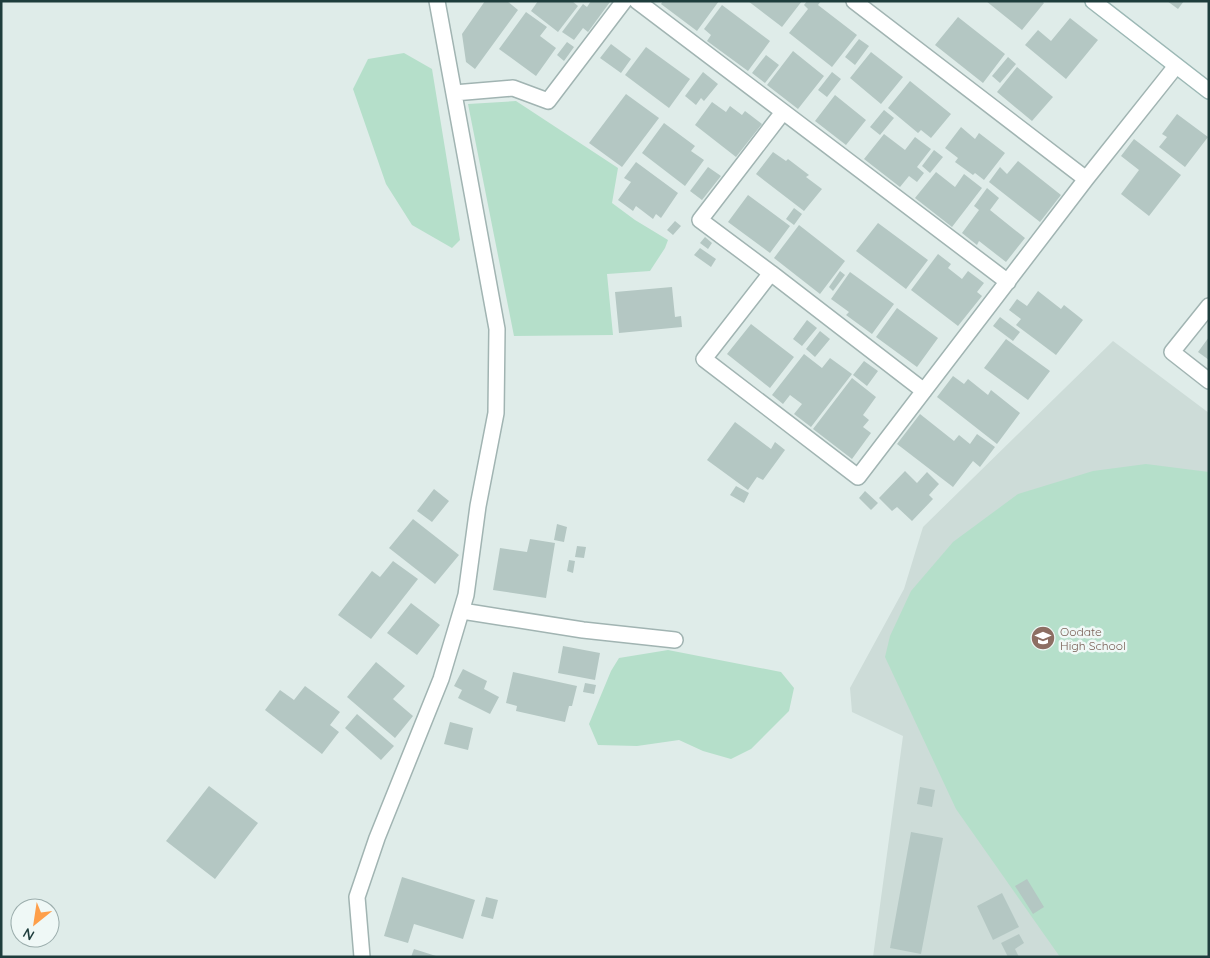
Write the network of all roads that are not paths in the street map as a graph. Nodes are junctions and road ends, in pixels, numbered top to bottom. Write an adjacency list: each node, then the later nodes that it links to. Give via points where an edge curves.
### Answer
1 (437, 1): 8 (street)
2 (624, 1): 8 (street, via 548,101 513,88)
3 (637, 1): 9 (street)
4 (854, 1): 10 (street)
5 (1093, 1): 6 (street)
6 (1176, 66): 7 (street); 10 (street)
7 (1209, 91)
8 (454, 93): 16 (street, via 497,329 496,413)
9 (783, 112): 11 (street, via 700,220); 12 (street)
10 (1086, 179): 12 (street)
11 (771, 273): 15 (street); 15 (street, via 704,358 858,477)
12 (1008, 282): 15 (street)
13 (1209, 306): 14 (street, via 1172,352)
14 (1209, 381)
15 (924, 391)
16 (462, 611): 17 (street, via 583,630); 18 (street, via 441,679 356,897)
17 (675, 640)
18 (362, 957)

